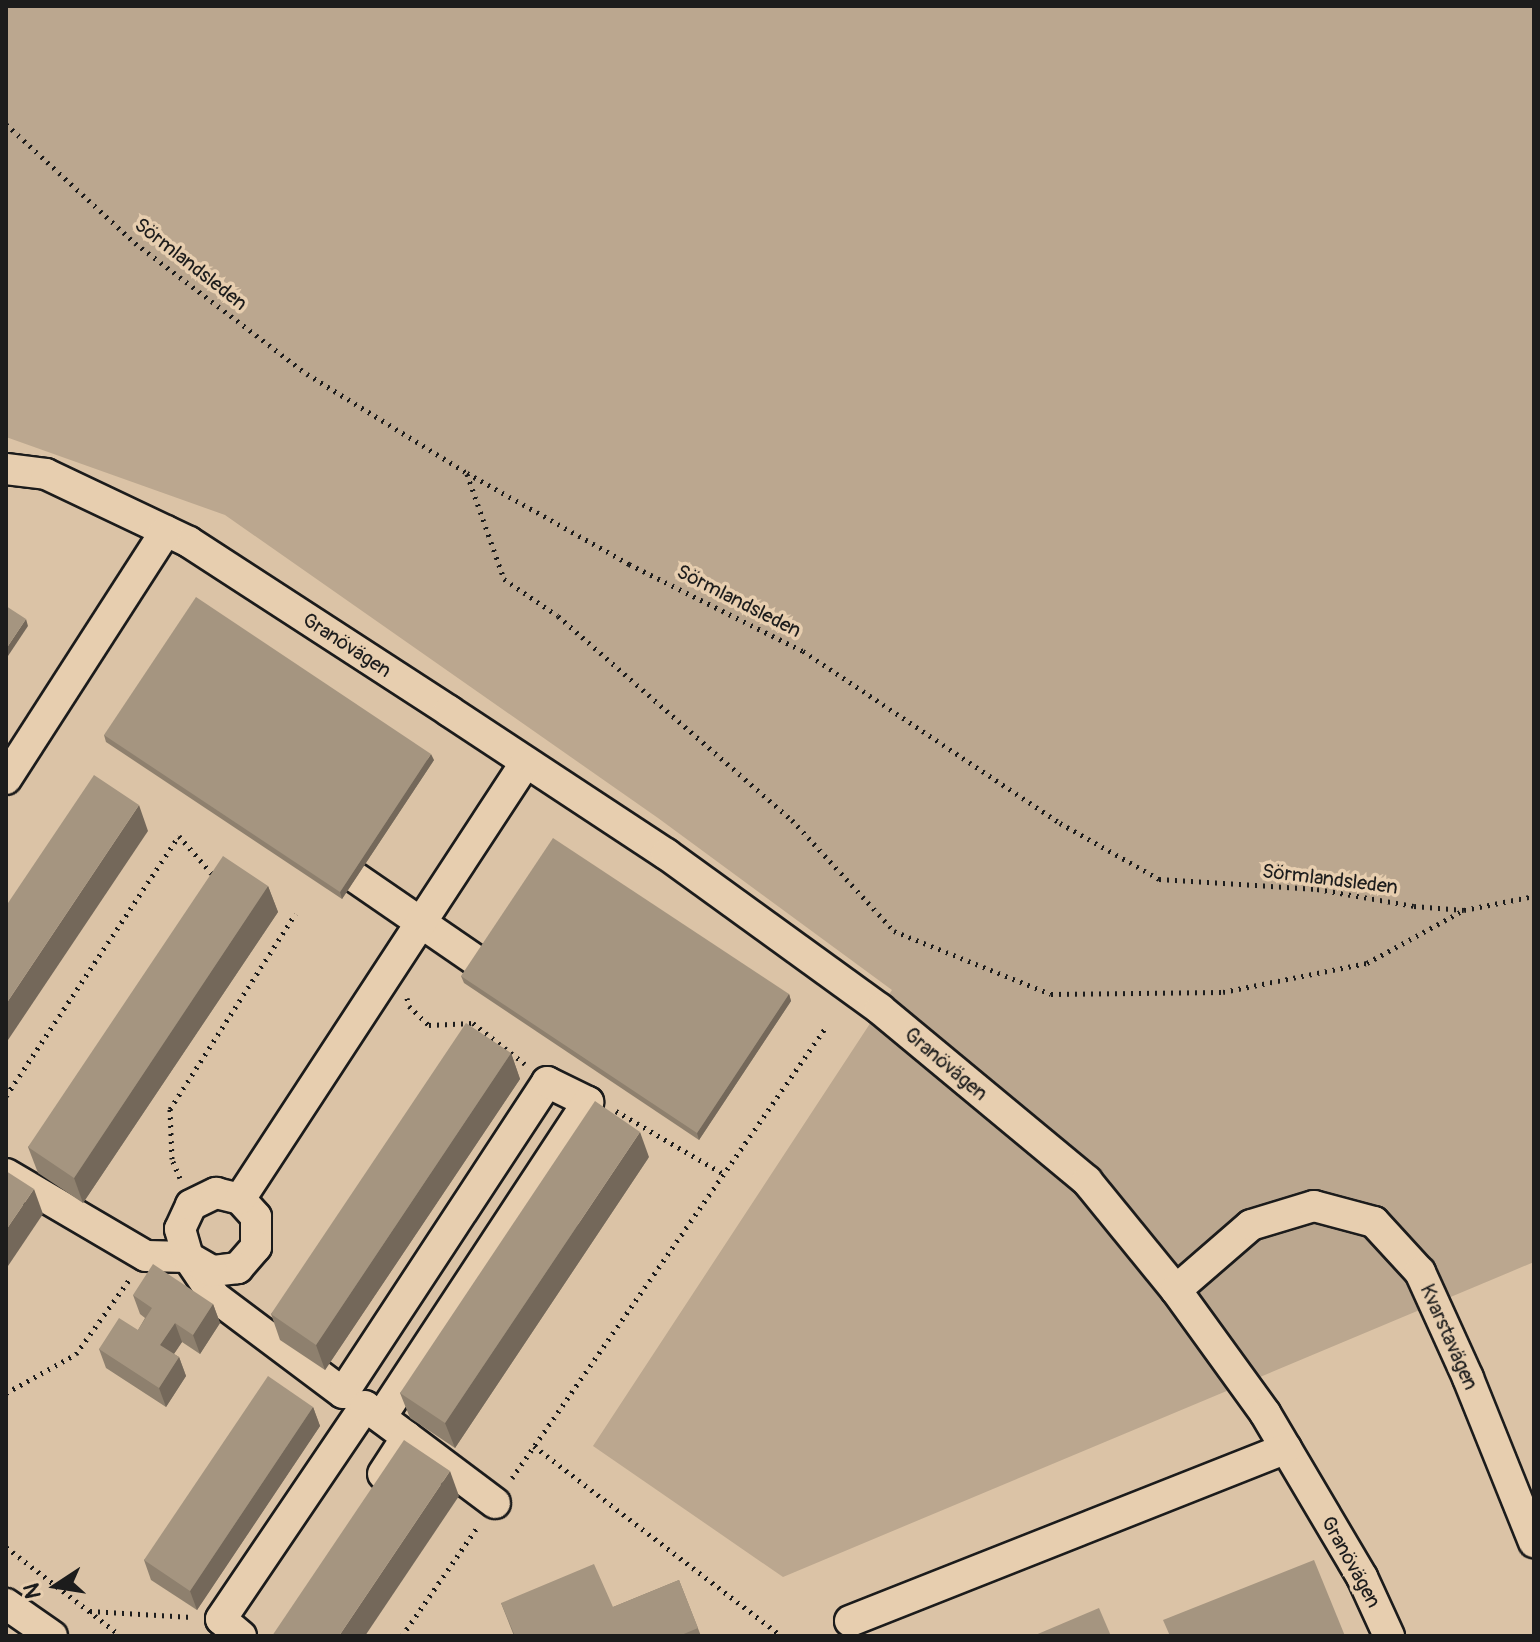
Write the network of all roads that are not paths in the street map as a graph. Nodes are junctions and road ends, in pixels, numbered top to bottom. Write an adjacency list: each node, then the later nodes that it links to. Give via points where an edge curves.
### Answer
1 (6, 469): 2 (street, Granövägen, via 46,474)
2 (166, 531): 3 (street, Granövägen); 4 (street)
3 (526, 762): 6 (street); 11 (street, Granövägen, via 666,854 880,1009 1087,1181)
4 (7, 777)
5 (356, 878): 6 (street)
6 (419, 922): 7 (street); 9 (street)
7 (478, 962)
8 (6, 1174): 10 (street, via 146,1256)
9 (240, 1199): 10 (street, via 216,1193 191,1205 180,1229); 10 (street, via 256,1217 256,1247 247,1258 238,1268 212,1271)
10 (188, 1257): 12 (street, via 215,1297)
11 (1176, 1290): 14 (street, Granövägen); 17 (street, Kvarstavägen, via 1251,1225 1314,1206 1374,1222 1420,1272)
12 (363, 1405): 12 (street, via 547,1082 588,1102); 13 (street); 20 (street)
13 (407, 1437): 15 (street); 16 (street)
14 (1286, 1448): 19 (street); 22 (street, Granövägen, via 1362,1577)
15 (364, 1503)
16 (495, 1503)
17 (1534, 1542)
18 (6, 1604): 21 (street)
19 (850, 1621)
20 (231, 1628)
21 (52, 1636)
22 (1389, 1636)

